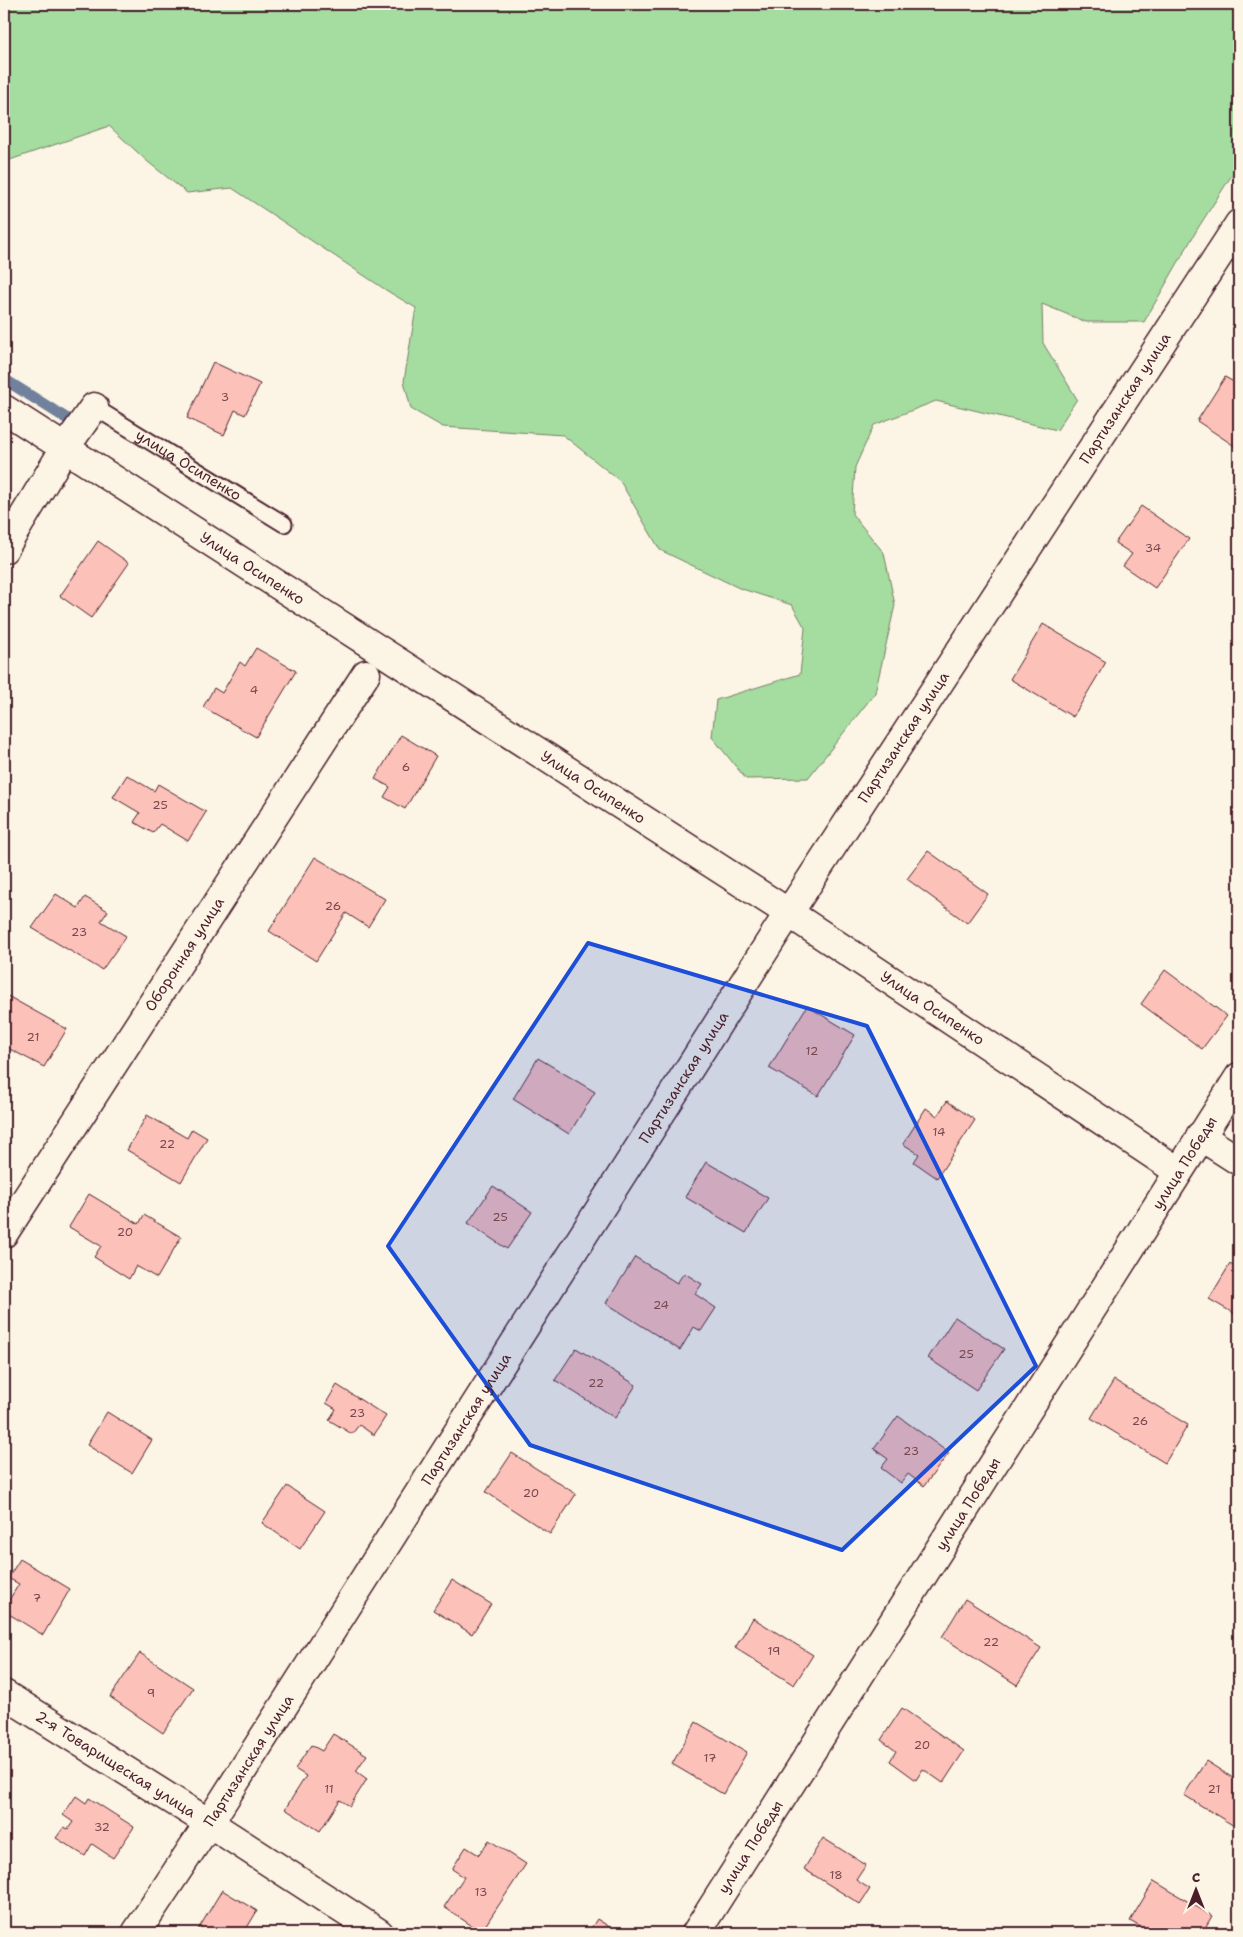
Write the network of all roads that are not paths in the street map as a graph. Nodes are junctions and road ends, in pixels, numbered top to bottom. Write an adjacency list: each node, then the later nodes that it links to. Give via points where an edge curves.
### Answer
1 (1239, 224): 8 (street, Партизанская улица)
2 (94, 407): 4 (street); 5 (lane, улица Осипенко)
3 (4, 409): 4 (street, Улица Осипенко)
4 (65, 448): 6 (street); 8 (street, Улица Осипенко)
5 (284, 524)
6 (4, 548)
7 (366, 674): 13 (street, Оборонная улица)
8 (788, 913): 12 (street, Улица Осипенко); 15 (street, Партизанская улица)
9 (1239, 1077): 10 (street, улица Победы)
10 (1200, 1136): 11 (street); 12 (street, улица Победы)
11 (1239, 1161)
12 (1178, 1171): 18 (street, улица Победы)
13 (4, 1233)
14 (4, 1694): 15 (street, 2-я Товарищеская улица)
15 (209, 1823): 16 (street, Партизанская улица); 17 (street, 2-я Товарищеская улица)
16 (136, 1933)
17 (379, 1933)
18 (696, 1933)

